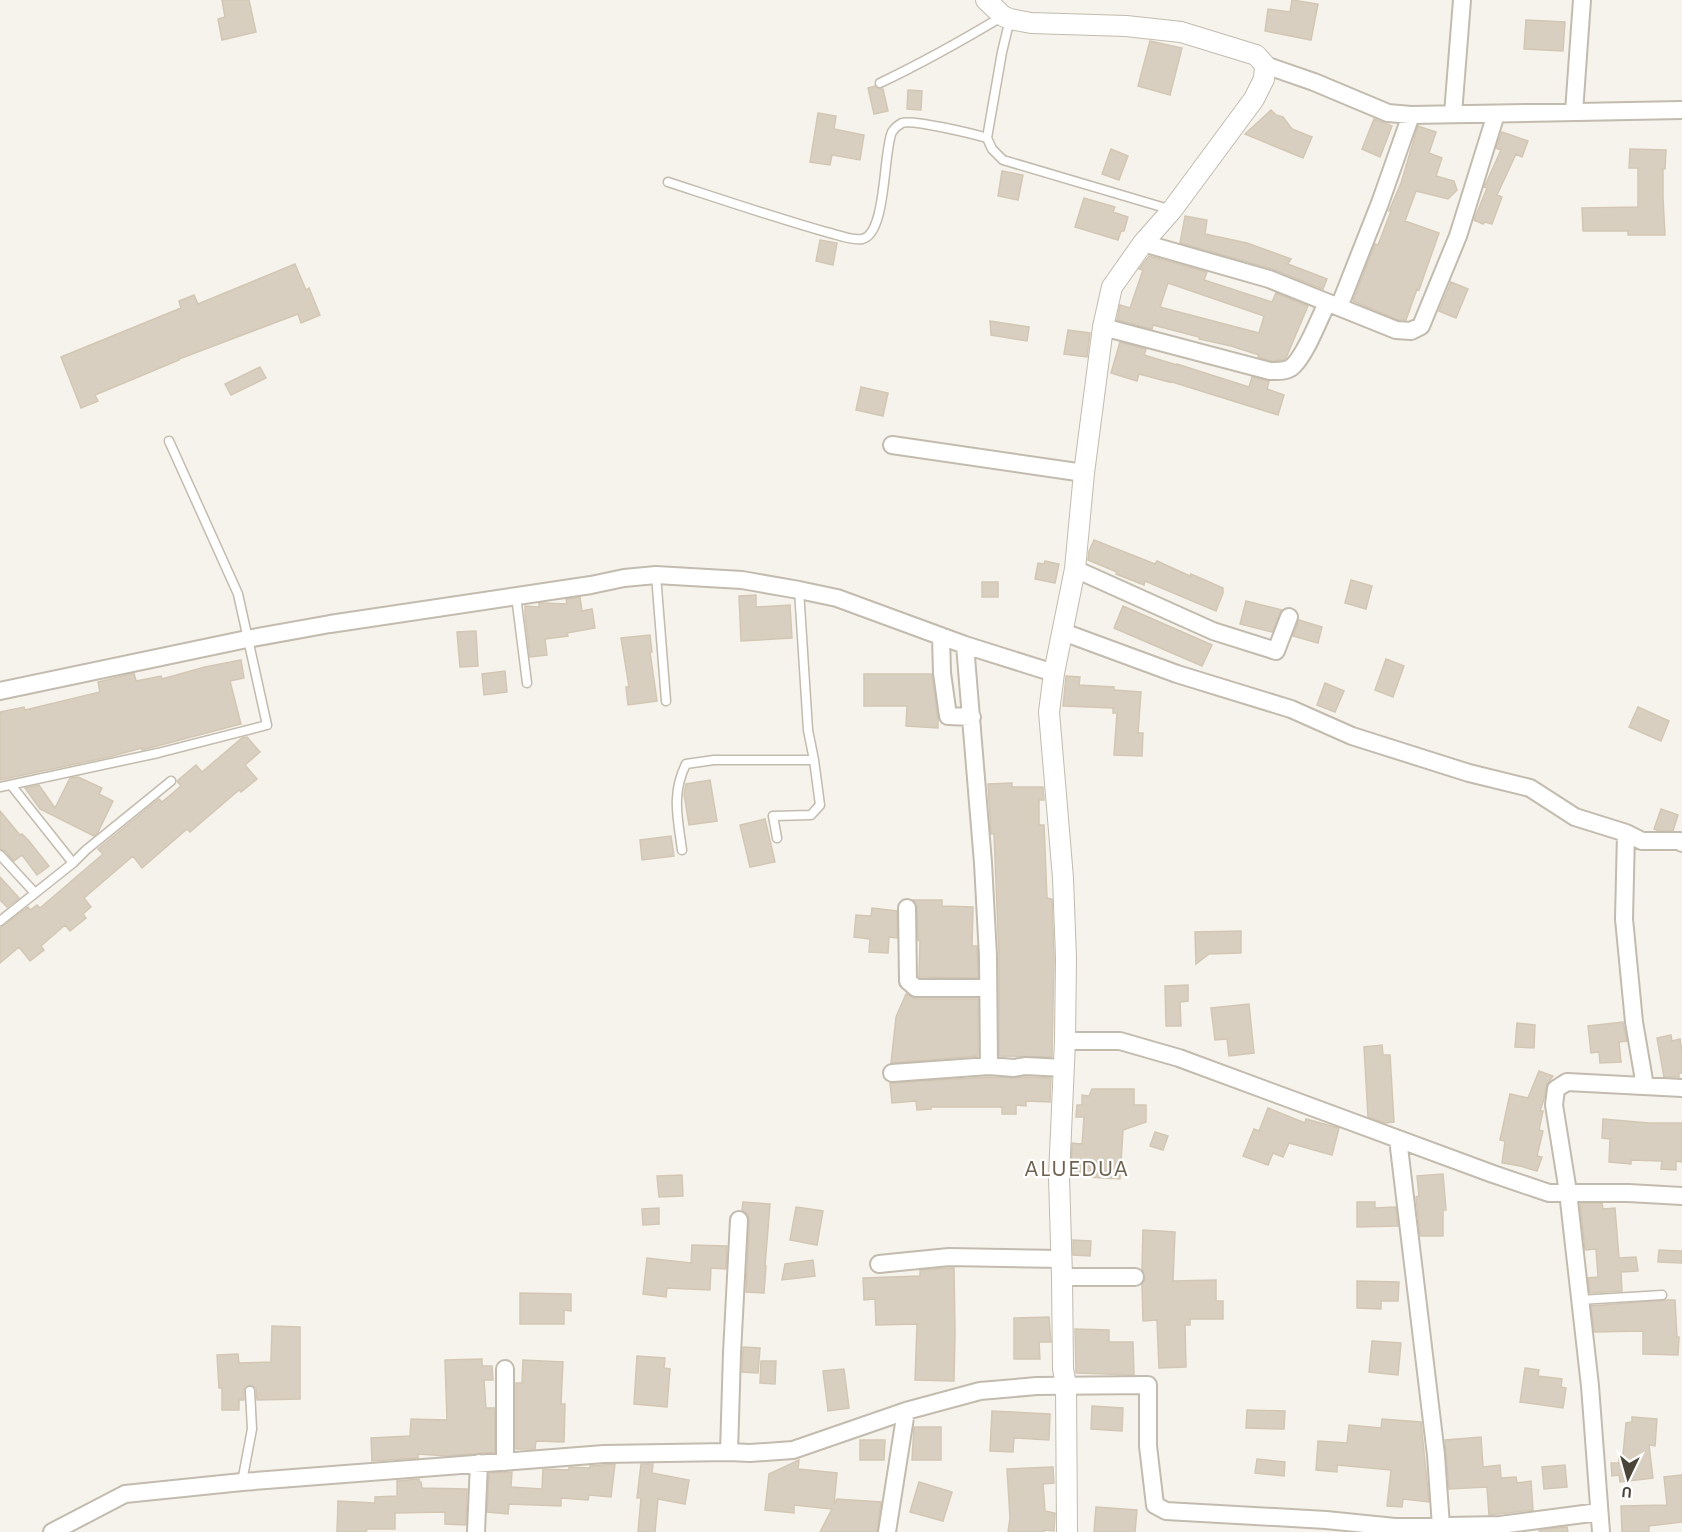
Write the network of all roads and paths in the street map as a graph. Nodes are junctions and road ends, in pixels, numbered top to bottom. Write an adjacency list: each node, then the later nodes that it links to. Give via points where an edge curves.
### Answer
1 (986, 0): 4 (street)
2 (1462, 0): 9 (street)
3 (1582, 0): 8 (street)
4 (1007, 17): 5 (street, via 1031,23 1181,32 1256,55); 6 (lane); 12 (lane)
5 (1265, 65): 11 (street, via 1388,113); 14 (street, via 1264,80 1254,99)
6 (880, 83)
7 (1682, 110): 8 (street)
8 (1574, 112): 10 (street)
9 (1453, 114): 10 (street); 11 (street)
10 (1496, 114): 16 (street, via 1458,236 1421,326 1411,331 1396,330)
11 (1411, 115): 16 (street, via 1380,203)
12 (987, 138): 13 (lane, via 906,122 896,126 891,134 876,223 871,235 862,239 797,224); 14 (lane, via 1003,160)
13 (668, 182)
14 (1172, 210): 15 (street)
15 (1143, 243): 16 (street, via 1269,279); 17 (street, via 1112,287)
16 (1333, 305): 17 (street, via 1293,366 1282,371)
17 (1103, 327): 20 (street)
18 (169, 441): 28 (lane, via 238,594)
19 (892, 445): 20 (street)
20 (1084, 473): 21 (street)
21 (1075, 569): 25 (street, via 1213,631 1276,651); 26 (street)
22 (656, 575): 23 (street, via 742,580); 24 (street); 33 (lane)
23 (799, 590): 27 (street, via 837,598); 35 (lane, via 808,730)
24 (516, 596): 28 (street); 31 (lane)
25 (1289, 617)
26 (1063, 632): 30 (street); 39 (street, via 1177,674 1291,709 1352,736 1530,788 1575,817)
27 (941, 636): 29 (street); 34 (street, via 948,716)
28 (247, 639): 32 (street); 37 (lane, via 267,724 158,753)
29 (965, 645): 30 (street); 34 (street)
30 (1054, 673): 49 (street, via 1050,712 1063,878)
31 (527, 683)
32 (0, 691)
33 (666, 701)
34 (972, 717): 48 (street)
35 (814, 760): 40 (lane, via 820,805 812,815 773,816); 42 (lane, via 714,760 686,764 676,796)
36 (171, 781): 44 (lane)
37 (11, 784): 38 (lane); 44 (lane)
38 (0, 787)
39 (1626, 833): 41 (street, via 1642,841); 53 (street, via 1624,919)
40 (777, 838)
41 (1682, 843)
42 (682, 850)
43 (0, 855): 45 (lane)
44 (73, 863): 45 (lane)
45 (35, 893): 47 (lane)
46 (907, 908): 48 (street, via 908,981 916,988)
47 (0, 921)
48 (988, 988): 50 (street)
49 (1065, 1041): 51 (street); 55 (street, via 1120,1041 1179,1058)
50 (989, 1066): 51 (street); 52 (street)
51 (1064, 1068): 60 (street, via 1059,1177)
52 (891, 1073)
53 (1645, 1086): 54 (street); 56 (street, via 1568,1082 1556,1089 1554,1105)
54 (1682, 1088)
55 (1398, 1139): 56 (street, via 1549,1193); 74 (street)
56 (1568, 1192): 57 (street); 63 (street)
57 (1682, 1196)
58 (739, 1220): 68 (street)
59 (879, 1264): 60 (street, via 949,1257)
60 (1062, 1268): 61 (street); 65 (street)
61 (1135, 1277)
62 (1662, 1295): 63 (lane)
63 (1580, 1300): 72 (street)
64 (505, 1369): 69 (street)
65 (1066, 1385): 67 (street, via 980,1391); 73 (street, via 1148,1385 1148,1446 1155,1505 1166,1511); 78 (street)
66 (250, 1392): 71 (lane, via 252,1429)
67 (906, 1411): 68 (street, via 793,1450); 77 (street)
68 (729, 1452): 69 (street, via 604,1454)
69 (505, 1462): 70 (street)
70 (479, 1463): 71 (street); 76 (street)
71 (242, 1482): 75 (street, via 124,1494)
72 (1599, 1512): 74 (street, via 1500,1525); 79 (street)
73 (1326, 1526): 74 (street)
74 (1441, 1526)
75 (52, 1532)
76 (476, 1532)
77 (887, 1532)
78 (1067, 1532)
79 (1601, 1532)

